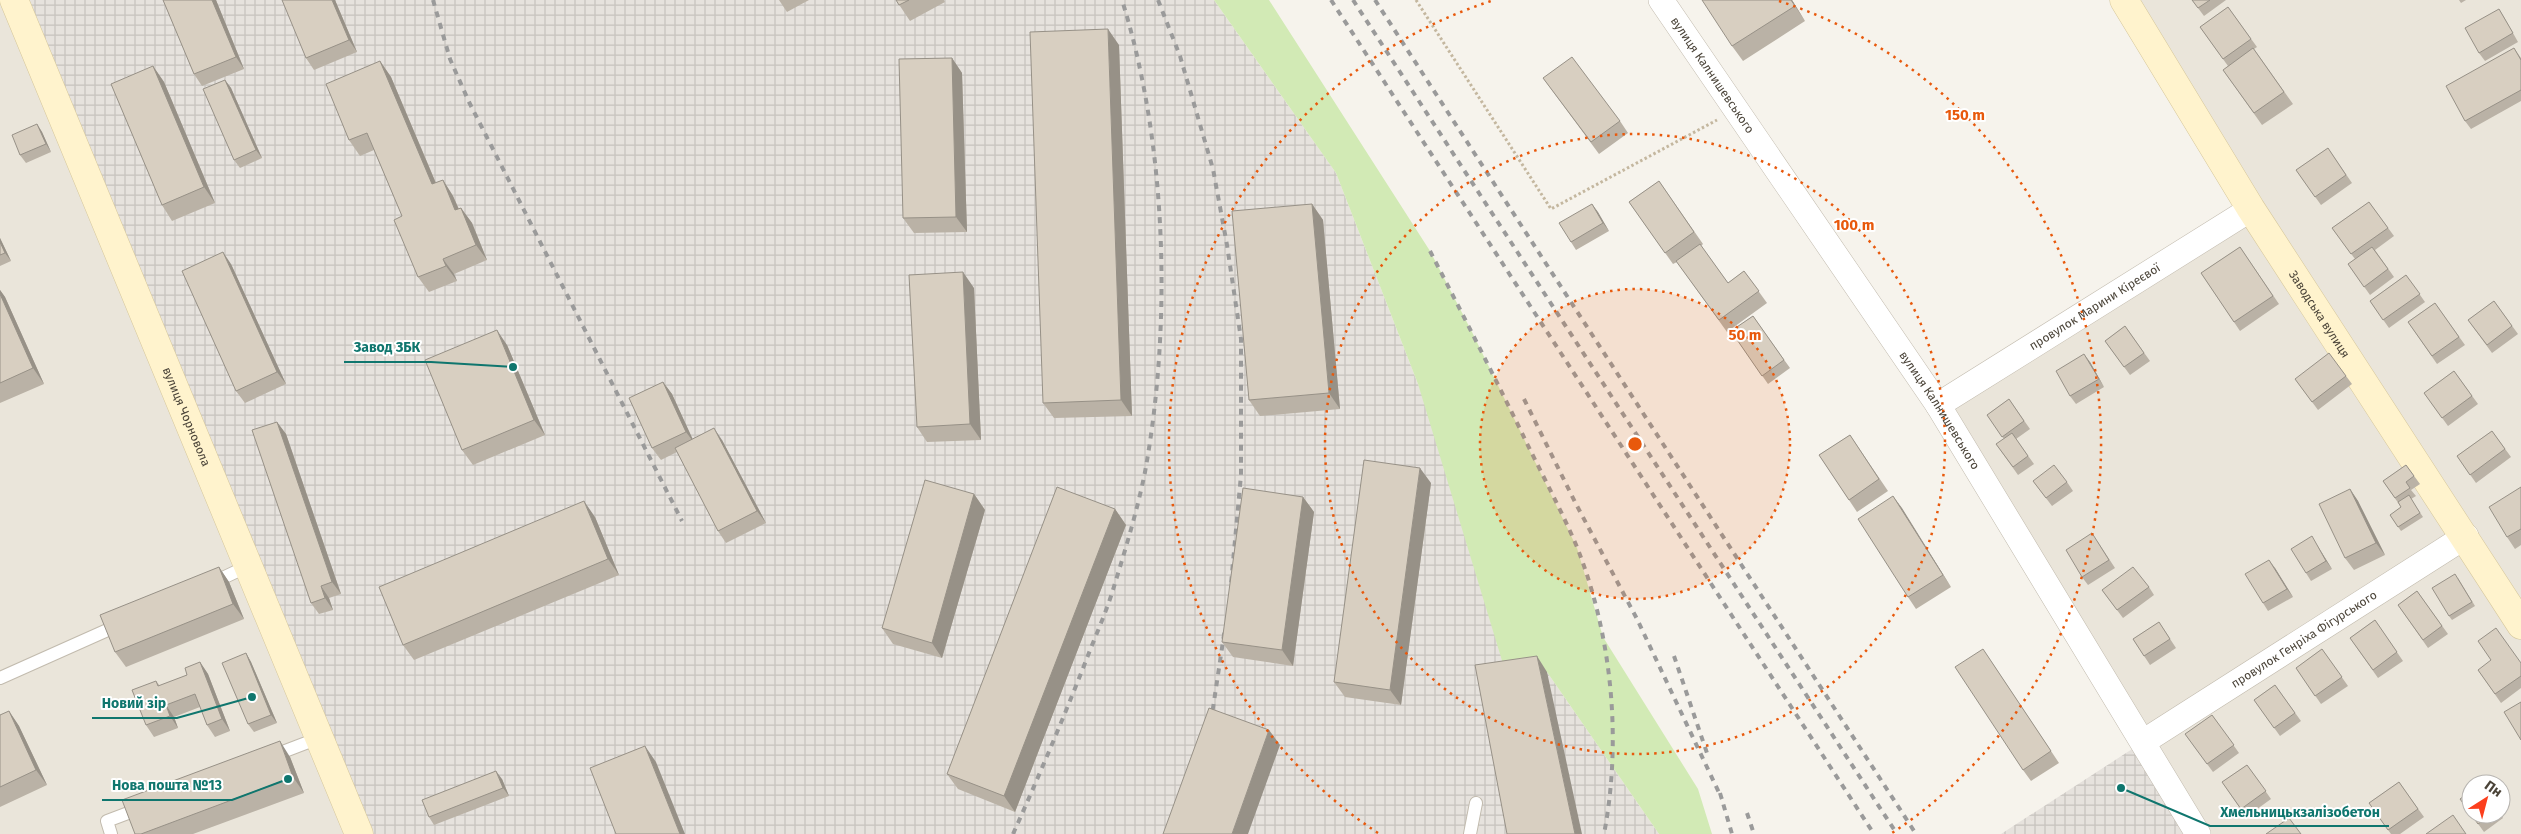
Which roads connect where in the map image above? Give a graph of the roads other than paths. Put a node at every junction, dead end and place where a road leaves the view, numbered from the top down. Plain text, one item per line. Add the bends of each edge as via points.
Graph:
1 (14, 0) edge
2 (1661, 0) edge
3 (2124, 0) edge
4 (2251, 209) junction
5 (1938, 405) junction
6 (2466, 536) junction
7 (248, 566) junction
8 (195, 590) edge
9 (133, 618) edge
10 (2521, 625) edge
11 (0, 678) edge
12 (319, 738) junction
13 (2143, 742) junction
14 (264, 759) edge
15 (153, 803) edge
16 (1476, 803) dead end
17 (112, 834) edge
18 (359, 834) edge
19 (1470, 834) edge
20 (2198, 834) edge

1 - 7 street, вулиця Чорновола
2 - 5 street, вулиця Калнишевського
3 - 4 street, Заводська вулиця
4 - 5 street, провулок Марини Кіреєвої
4 - 6 street, Заводська вулиця
5 - 13 street, вулиця Калнишевського
6 - 10 street, Заводська вулиця
6 - 13 street, провулок Генріха Фігурського
7 - 8 lane
7 - 12 street, вулиця Чорновола
9 - 11 lane
12 - 14 lane
12 - 18 street, вулиця Чорновола
13 - 20 street, вулиця Калнишевського
15 - 17 lane via 107,821
16 - 19 lane

